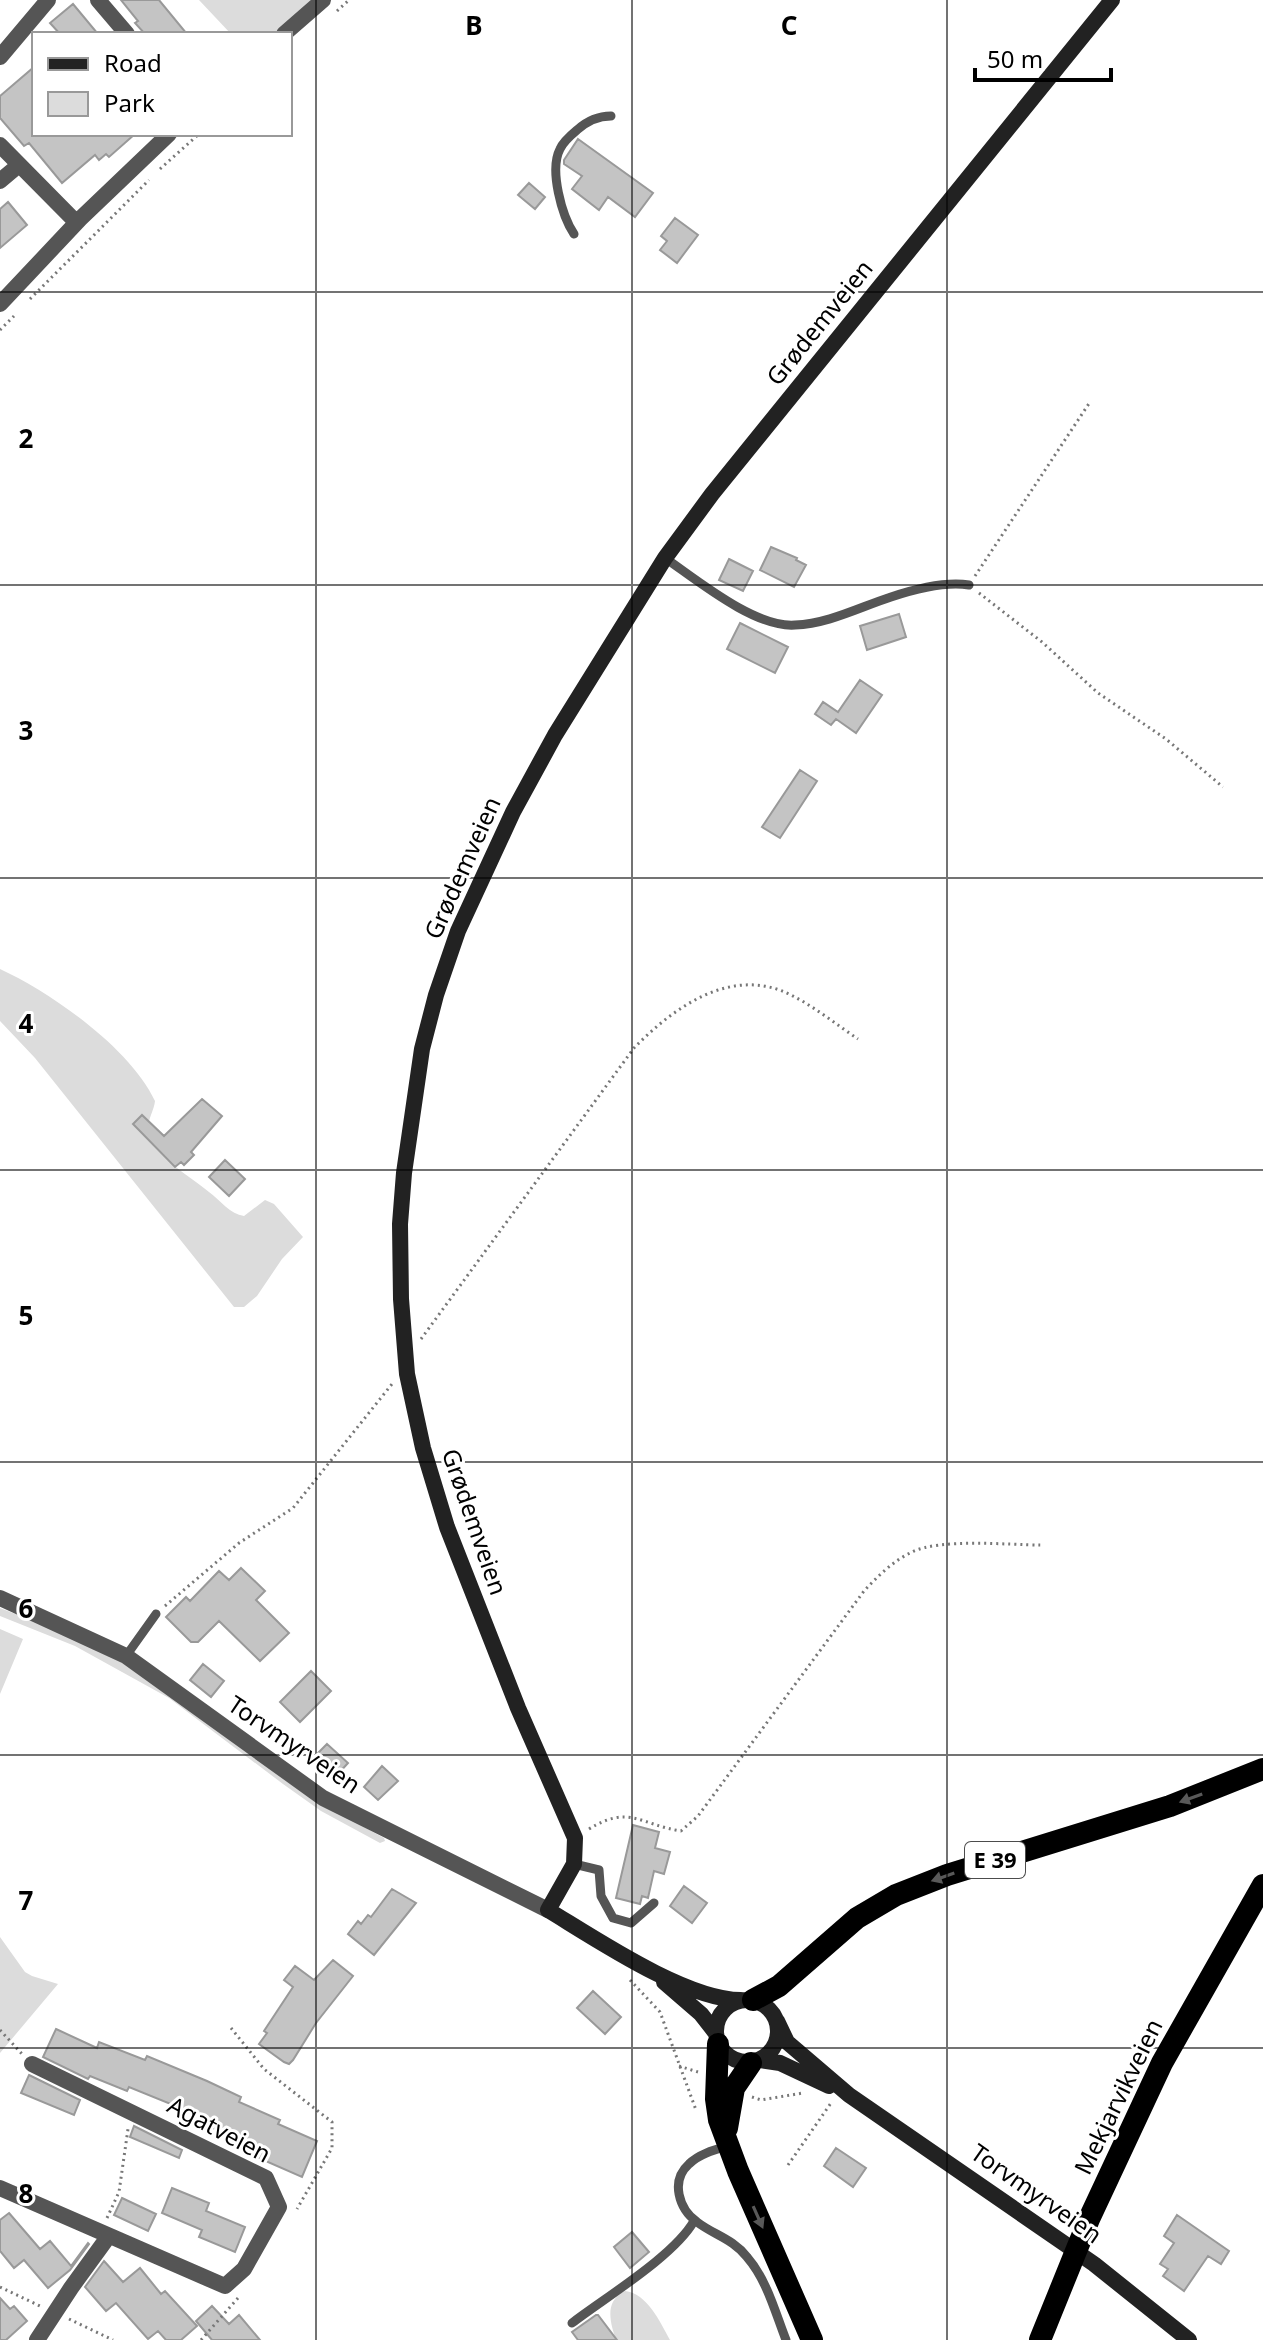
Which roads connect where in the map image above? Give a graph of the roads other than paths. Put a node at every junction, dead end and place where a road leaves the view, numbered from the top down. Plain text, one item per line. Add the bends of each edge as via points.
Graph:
1 (48, 0) edge
2 (98, 0) edge
3 (323, 0) edge
4 (1112, 0) edge
5 (125, 32) edge
6 (286, 32) edge
7 (0, 57) edge
8 (611, 116) dead end
9 (167, 136) edge
10 (0, 145) edge
11 (19, 165) junction
12 (0, 181) edge
13 (76, 222) junction
14 (574, 234) dead end
15 (0, 304) edge
16 (665, 558) junction
17 (969, 585) road end
18 (0, 1598) edge
19 (156, 1614) road end
20 (126, 1656) junction
21 (1263, 1769) edge
22 (574, 1864) junction
23 (1263, 1885) edge
24 (654, 1903) dead end
25 (548, 1910) junction
26 (651, 1970) junction
27 (747, 2000) junction
28 (777, 2021) junction
29 (716, 2038) junction
30 (756, 2061) junction
31 (32, 2064) road end
32 (845, 2102) junction
33 (719, 2148) junction
34 (0, 2188) edge
35 (694, 2221) junction
36 (108, 2237) junction
37 (572, 2323) dead end
38 (37, 2340) edge
39 (786, 2340) edge
40 (812, 2340) edge
41 (1040, 2340) edge
42 (1189, 2340) edge

1 - 7 street
2 - 5 street
3 - 6 street
4 - 16 main road, Grødemveien
8 - 14 lane via 586,122 557,158 561,208
9 - 13 street
10 - 11 street
11 - 12 street
11 - 13 street
13 - 15 street
16 - 17 lane via 765,620 792,626 910,590
16 - 22 main road, Grødemveien via 562,723 513,812 458,931 422,1049 400,1224 406,1366 423,1448 490,1640 575,1838
18 - 20 street, Torvmyrveien
19 - 20 lane
20 - 25 street, Torvmyrveien via 323,1798
21 -> 27 highway, E 39 via 1170,1806 896,1895 840,1931 779,1986
22 - 24 lane via 599,1870 601,1896 613,1918 631,1923
22 - 25 main road, Grødemveien
23 - 41 highway, Mekjarvikveien via 1162,2063
25 - 26 main road, Torvmyrveien
26 - 27 main road, Torvmyrveien via 715,1998
26 - 29 main road, Torvmyrveien via 701,2014
27 - 28 main road via 763,2004
27 - 29 main road via 733,2003 720,2015
28 - 30 main road via 774,2048
28 - 32 main road, Torvmyrveien via 787,2042
29 - 30 main road via 731,2059
29 - 33 highway
30 - 32 main road, Torvmyrveien via 780,2063
30 - 33 highway via 738,2081
31 - 36 street, Agatveien via 266,2178 279,2207 244,2269 225,2286
32 - 42 main road, Torvmyrveien via 1094,2264
33 - 35 lane via 689,2163 679,2181 680,2201
33 -> 40 highway
34 - 36 street
35 - 37 lane via 667,2252
35 - 39 lane via 729,2239 746,2255
36 - 38 street

